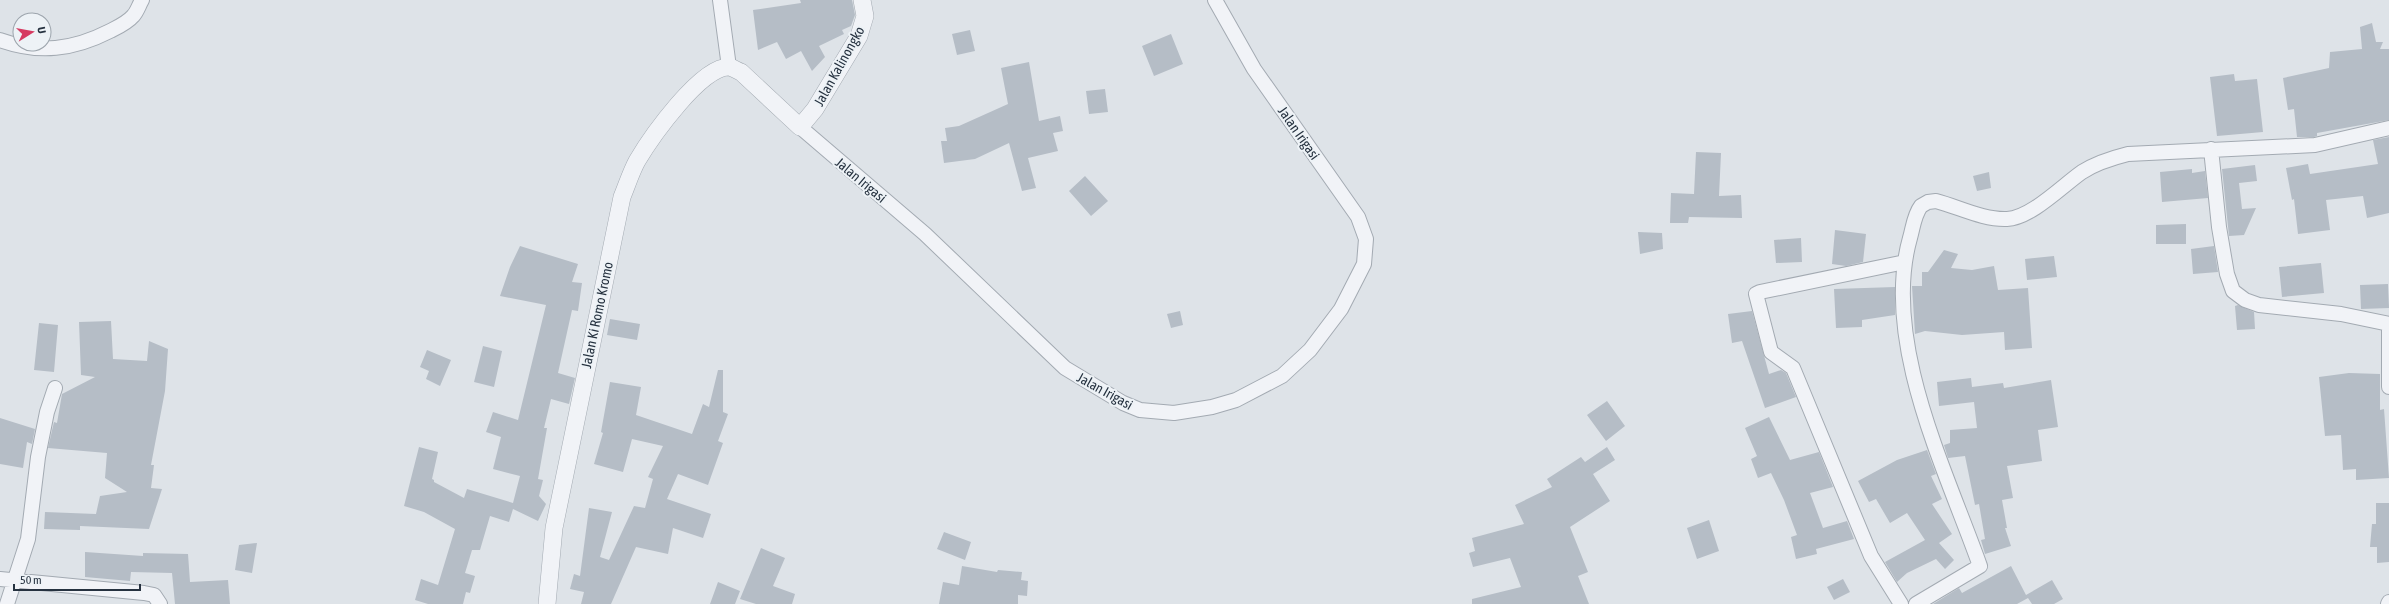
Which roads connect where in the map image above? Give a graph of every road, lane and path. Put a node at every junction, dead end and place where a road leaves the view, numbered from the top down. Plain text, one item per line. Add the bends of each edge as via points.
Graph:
1 (142, 0) edge
2 (720, 0) edge
3 (862, 0) edge
4 (1215, 0) edge
5 (0, 40) edge
6 (729, 67) junction
7 (800, 127) junction
8 (2389, 128) edge
9 (2211, 149) junction
10 (1905, 262) junction
11 (2389, 325) edge
12 (2389, 387) edge
13 (55, 388) dead end
14 (0, 579) edge
15 (15, 582) junction
16 (7, 604) edge
17 (160, 604) edge
18 (547, 604) edge
19 (1901, 604) edge
20 (1916, 604) edge

1 - 5 street via 129,21 88,43 40,48 17,46
2 - 6 street
3 - 7 street, Jalan Kalinongko via 865,16 859,36 815,109
4 - 7 street, Jalan Irigasi via 1254,69 1358,217 1366,239 1364,264 1341,309 1310,350 1282,376 1236,400 1190,412 1140,410 1065,368 925,234
6 - 7 street, Jalan Irigasi via 741,72
6 - 18 street, Jalan Ki Romo Kromo via 706,77 672,112 637,162 622,197 555,521
8 - 9 street via 2315,145
9 - 10 street via 2142,152 2112,158 2083,172 2035,208 2016,218 1988,217 1936,201 1928,202 1917,212
9 - 11 street via 2219,226 2227,274 2234,291 2245,300 2259,305 2341,314
10 - 19 street via 1756,294 1771,352 1793,368 1871,556
10 - 20 street via 1902,301 1910,355 1922,403 1946,476 1980,566
11 - 12 street
13 - 15 street via 47,412 38,457 28,540
14 - 15 street
15 - 16 street
15 - 17 street via 144,592 154,594

